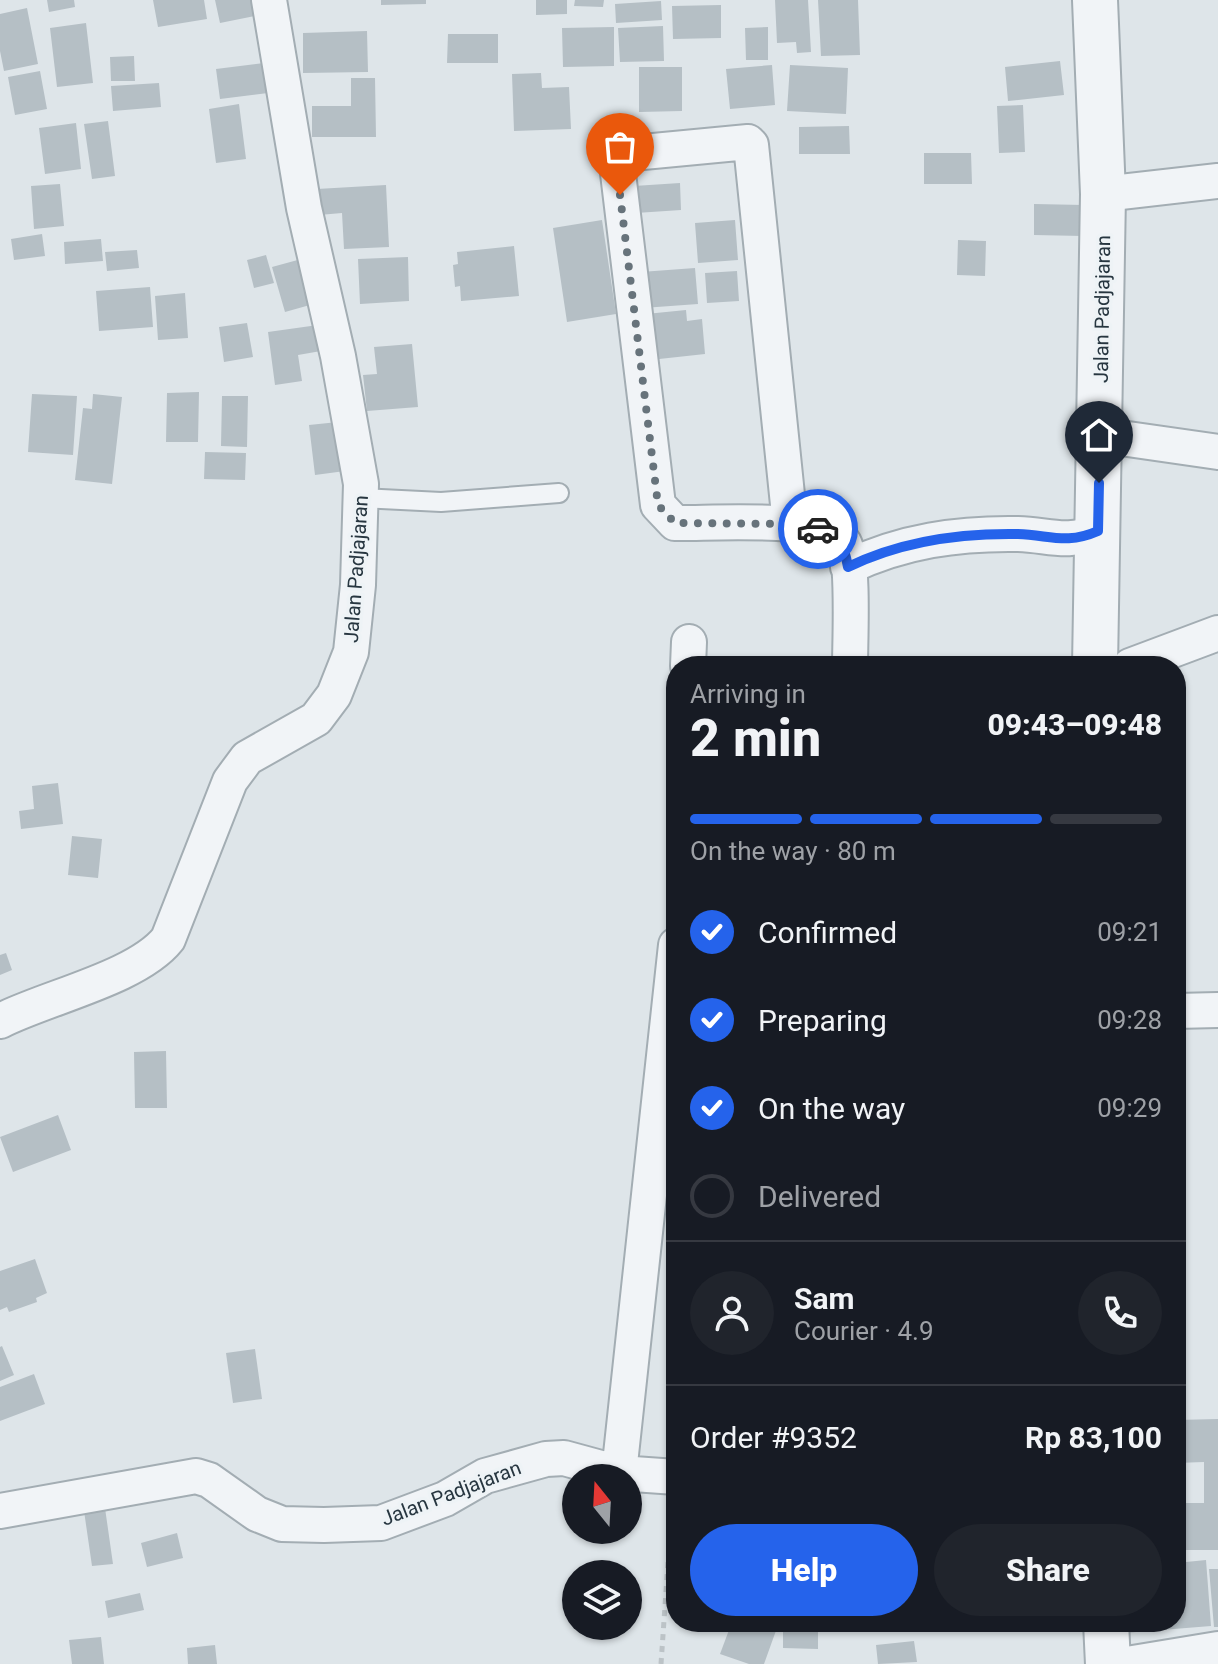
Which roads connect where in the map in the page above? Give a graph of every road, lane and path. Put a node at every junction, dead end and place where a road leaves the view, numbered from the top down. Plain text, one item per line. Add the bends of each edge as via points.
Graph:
1 (269, 0) edge
2 (1095, 0) edge
3 (1218, 181) edge
4 (1103, 194) junction
5 (1100, 435) junction
6 (1218, 452) edge
7 (559, 493) dead end
8 (361, 498) junction
9 (790, 524) junction
10 (1098, 531) junction
11 (848, 567) junction
12 (1218, 633) edge
13 (850, 656) edge
14 (1095, 656) edge
15 (1157, 656) edge
16 (1218, 1010) edge
17 (1186, 1011) edge
18 (0, 1021) edge
19 (666, 1038) edge
20 (586, 1464) edge
21 (620, 1464) edge
22 (642, 1475) edge
23 (666, 1476) edge
24 (0, 1511) edge
25 (666, 1597) edge
26 (1106, 1632) edge
27 (1218, 1649) edge
28 (661, 1664) edge
29 (1108, 1664) edge
30 (1127, 1664) edge

1 - 8 street, Jalan Padjajaran
2 - 4 street, Jalan Padjajaran
3 - 4 street
4 - 5 street, Jalan Padjajaran
5 - 6 street
5 - 10 street, Jalan Padjajaran
7 - 8 lane via 441,502
8 - 18 street, Jalan Padjajaran via 351,652 334,695 316,719 247,758 230,781 168,939 134,966
9 - 9 street via 675,523 658,505 617,165 622,154 751,145
9 - 11 street via 837,537 844,544
10 - 11 street via 1074,540 1018,534 923,540 884,549
10 - 14 street, Jalan Padjajaran
11 - 13 street
12 - 15 street
16 - 17 street
19 - 21 street
20 - 24 street, Jalan Padjajaran via 546,1459 485,1476 445,1499 381,1523 282,1524 196,1476
22 - 23 street, Jalan Padjajaran
25 - 28 path
26 - 29 street
27 - 30 street

